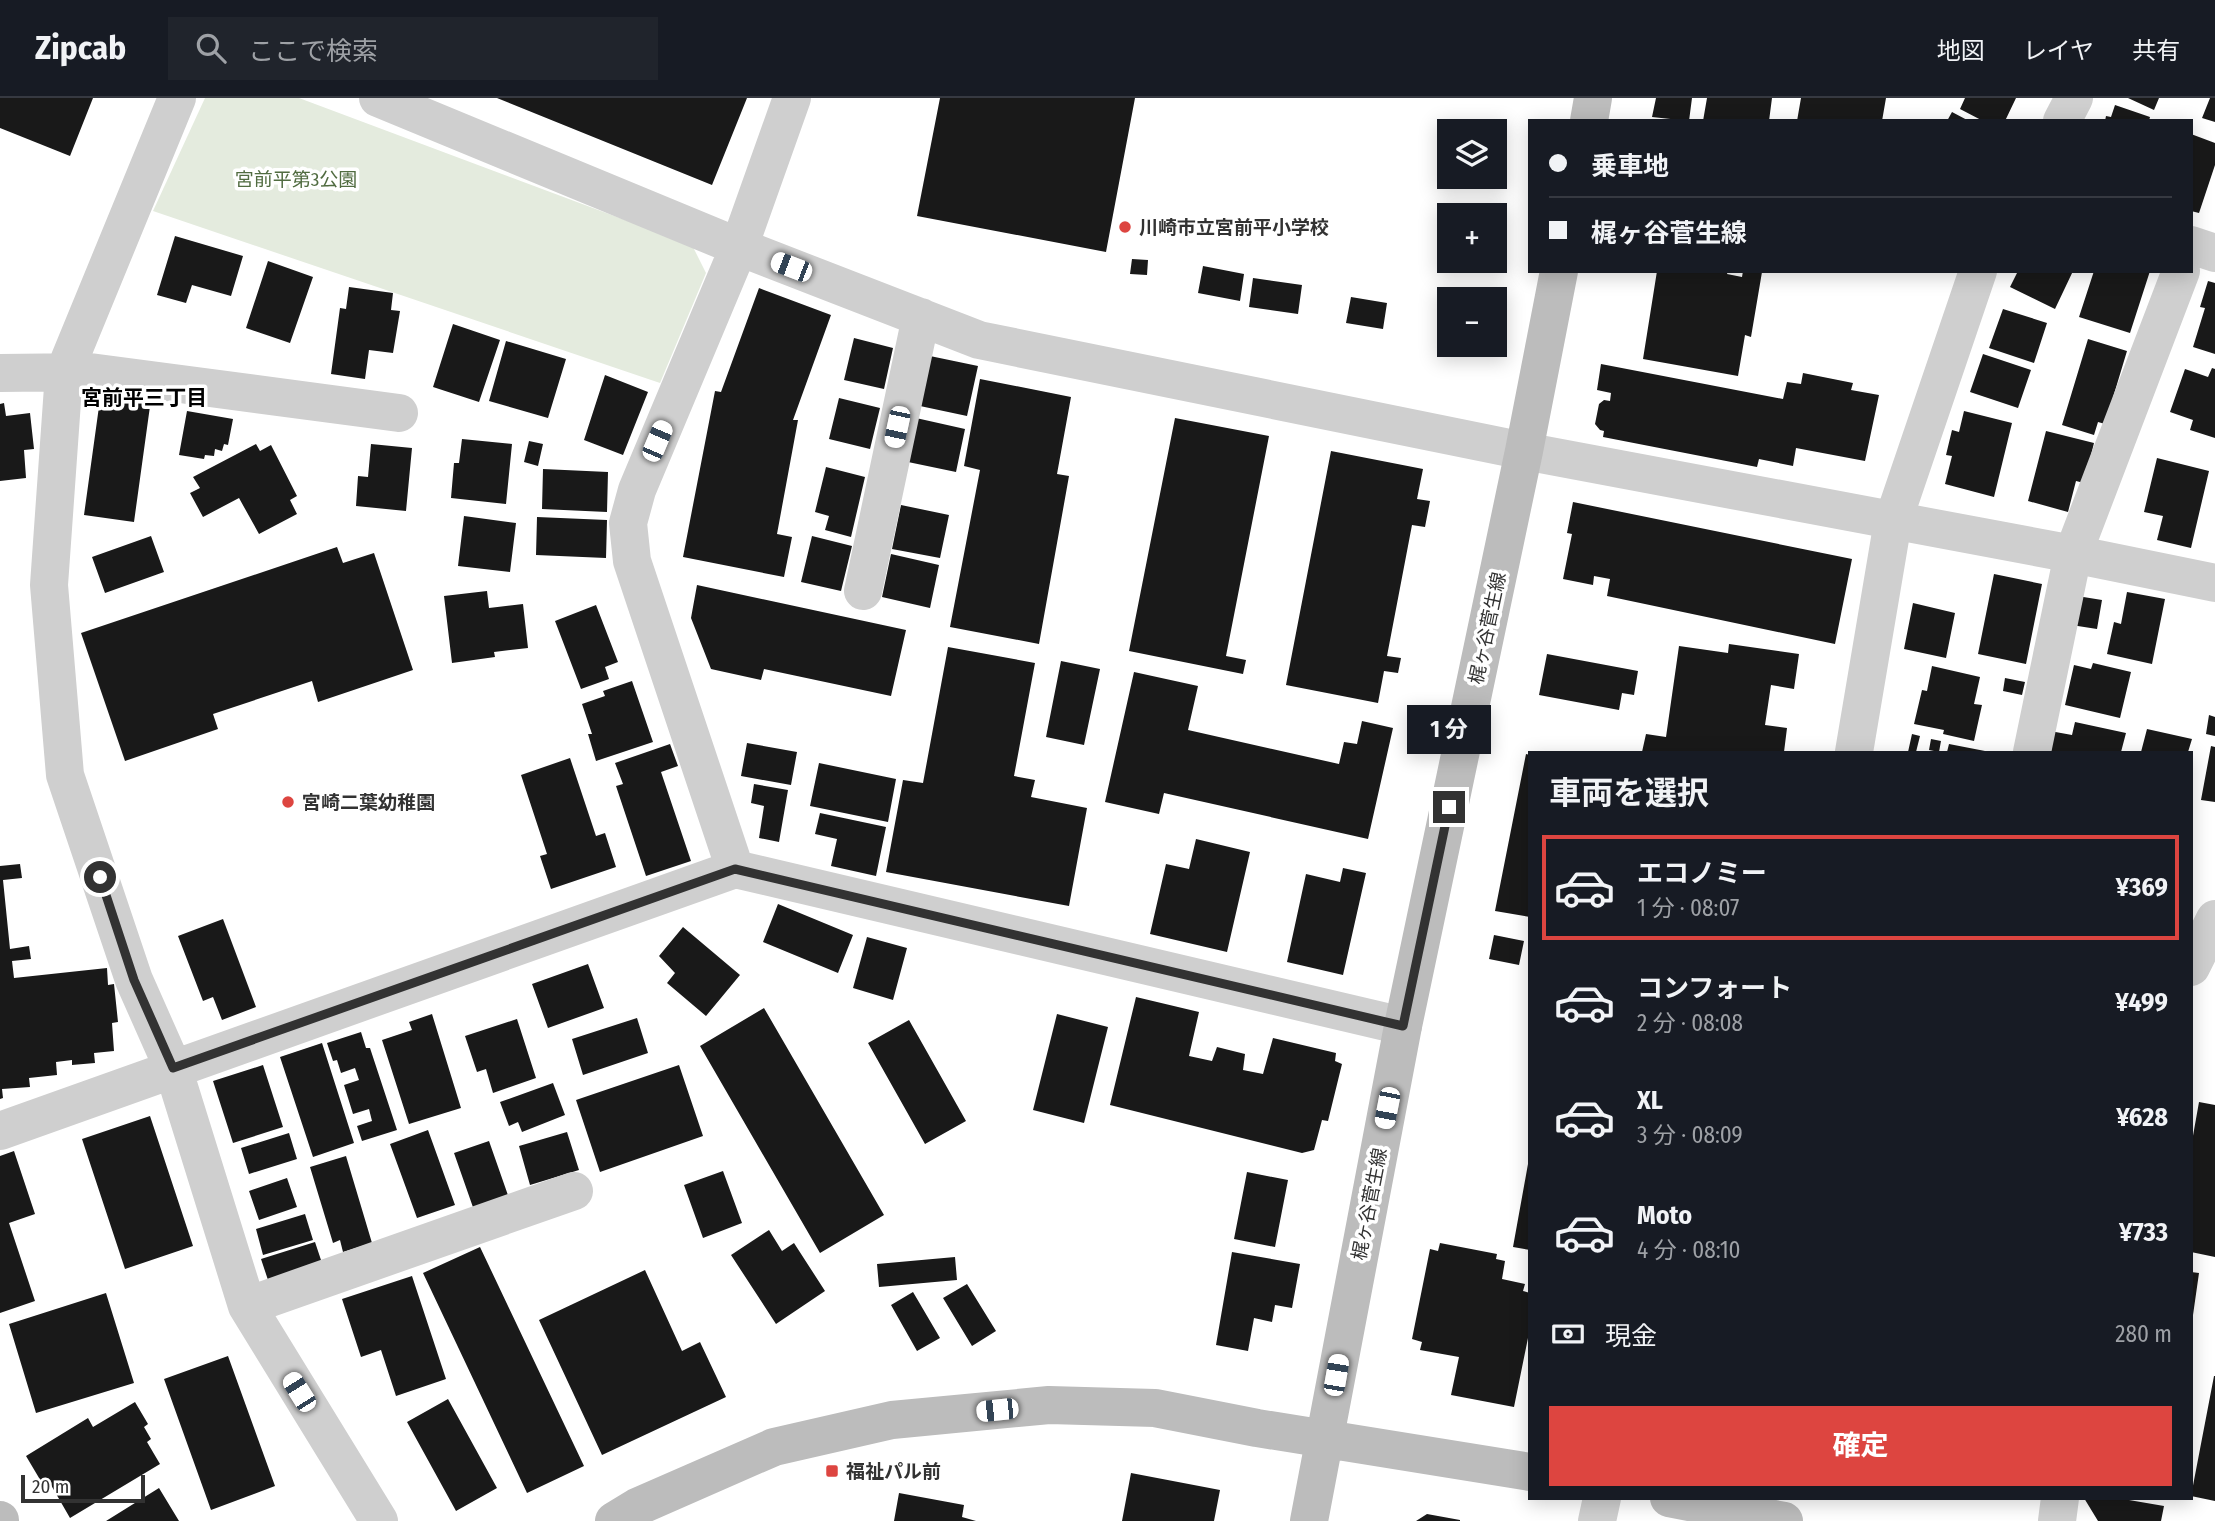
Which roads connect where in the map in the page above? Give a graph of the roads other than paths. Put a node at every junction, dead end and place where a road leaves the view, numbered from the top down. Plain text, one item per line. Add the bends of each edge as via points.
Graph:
1 (177, 98) edge
2 (378, 98) edge
3 (792, 98) edge
4 (1593, 98) edge
5 (2074, 98) edge
6 (1589, 119) edge
7 (2063, 119) edge
8 (739, 247) junction
9 (2193, 247) edge
10 (2215, 253) edge
11 (1559, 273) edge
12 (1977, 273) edge
13 (2180, 273) edge
14 (921, 317) junction
15 (0, 373) edge
16 (64, 373) junction
17 (399, 413) dead end
18 (1524, 451) junction
19 (1893, 521) junction
20 (2073, 554) junction
21 (2215, 583) edge
22 (863, 591) dead end
23 (1854, 751) edge
24 (2032, 751) edge
25 (735, 869) junction
26 (2215, 919) edge
27 (2193, 963) edge
28 (1403, 1026) junction
29 (173, 1068) junction
30 (0, 1130) edge
31 (574, 1191) dead end
32 (247, 1306) junction
33 (1325, 1438) junction
34 (1528, 1472) edge
35 (1602, 1500) edge
36 (1679, 1500) edge
37 (2060, 1500) edge
38 (379, 1521) edge
39 (614, 1521) edge
40 (1309, 1521) edge
41 (1597, 1521) edge
42 (1784, 1521) edge
43 (2057, 1521) edge

1 - 16 street
2 - 8 street
3 - 8 street
4 - 6 street
5 - 7 street
8 - 14 street
8 - 25 street via 637,490 628,523 632,561
9 - 10 street
11 - 18 street, 梶ヶ谷菅生線
12 - 19 street
13 - 20 street
14 - 18 street via 979,340
14 - 22 street
15 - 16 street
16 - 17 street via 90,372
16 - 29 street via 48,586 65,775 134,980
18 - 19 street
18 - 28 street, 梶ヶ谷菅生線
19 - 20 street
19 - 23 street
20 - 21 street
20 - 24 street
25 - 28 street
25 - 29 street
26 - 27 street
28 - 33 street, 梶ヶ谷菅生線
29 - 30 street
29 - 32 street
31 - 32 street
32 - 38 street
33 - 34 street
33 - 39 street via 1155,1408 1049,1405 892,1420 774,1447
33 - 40 street, 梶ヶ谷菅生線
35 - 41 street
36 - 42 street
37 - 43 street

